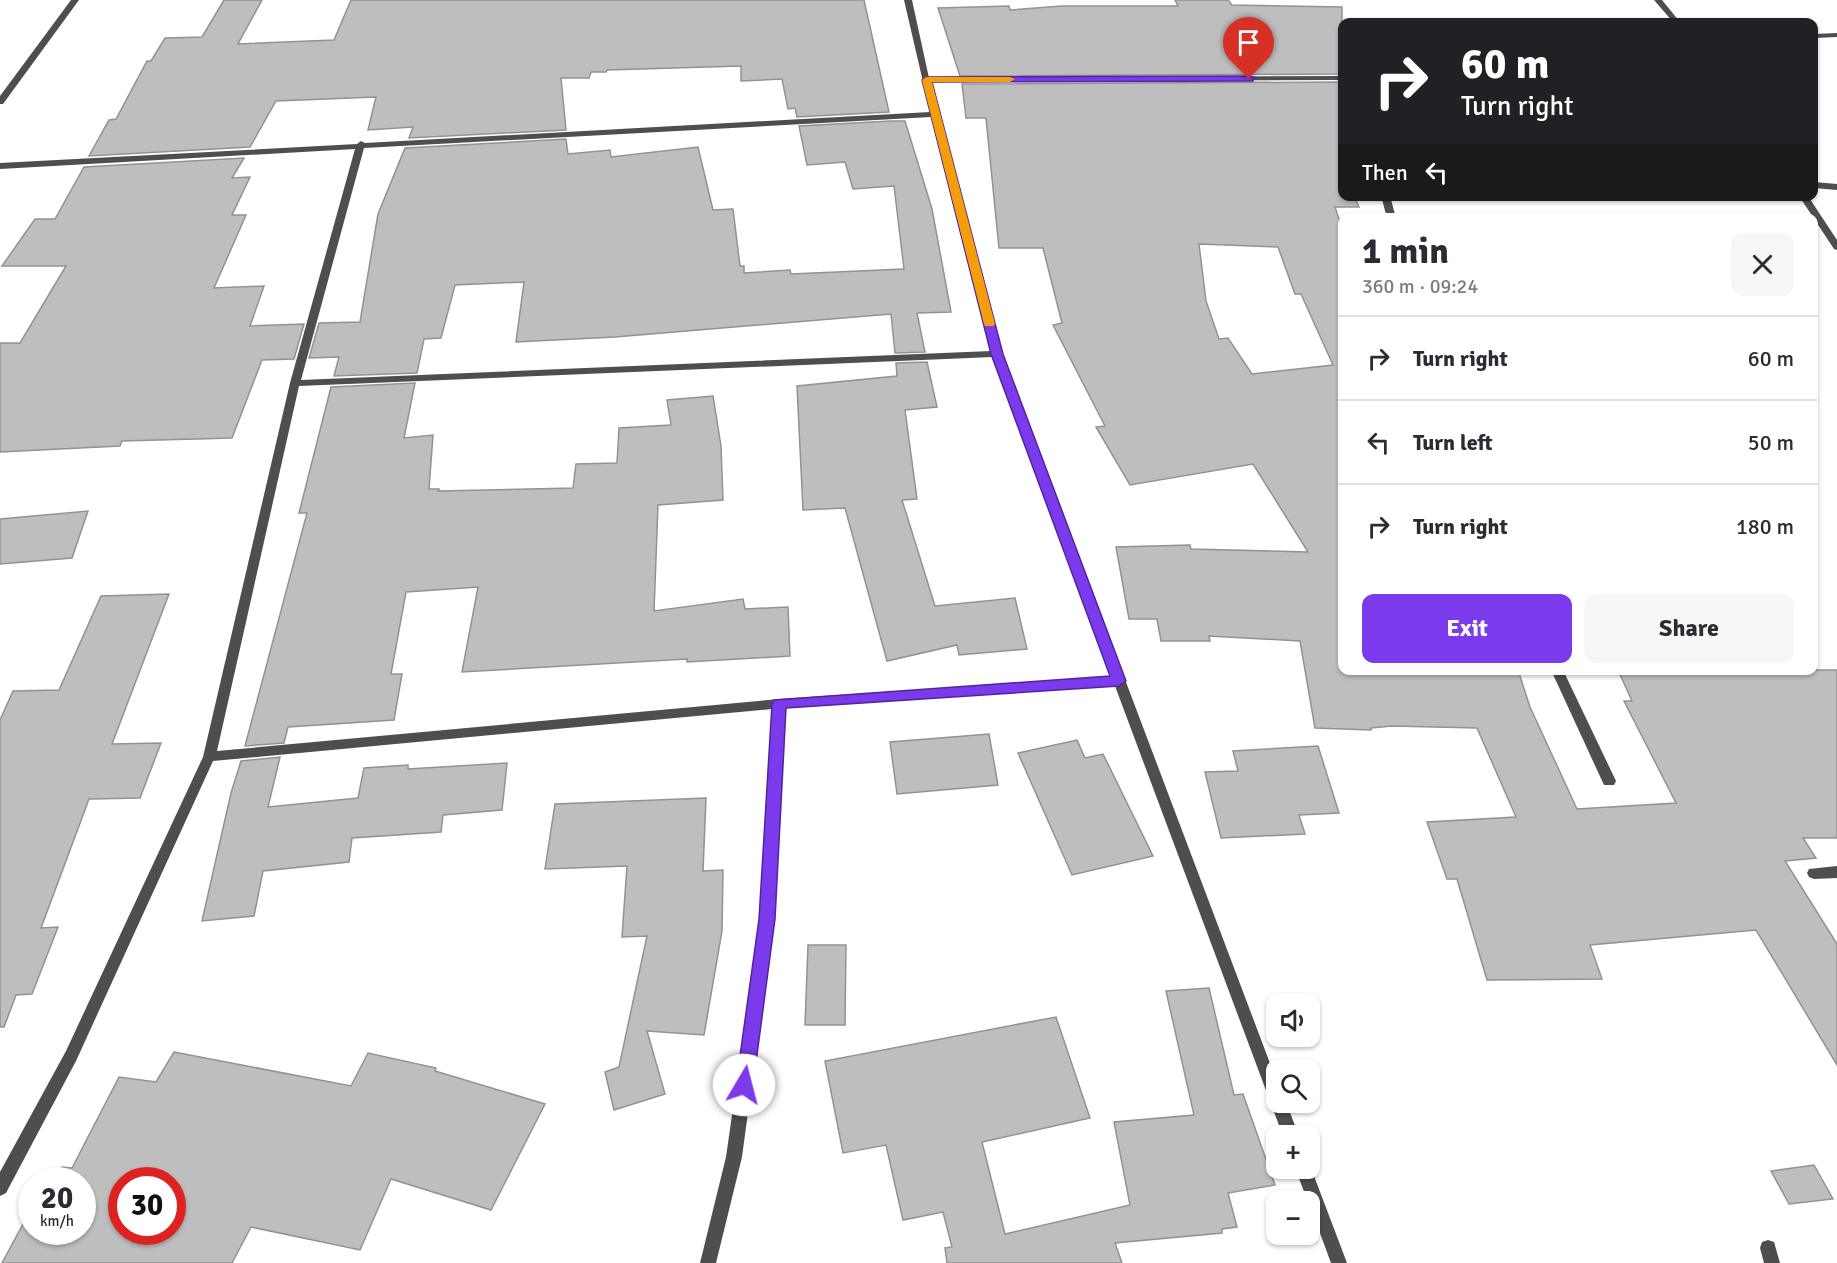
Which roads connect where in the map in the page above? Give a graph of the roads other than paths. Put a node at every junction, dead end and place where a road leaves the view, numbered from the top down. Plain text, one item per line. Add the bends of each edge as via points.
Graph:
1 (75, 0) edge
2 (908, 0) edge
3 (1658, 0) edge
4 (1674, 18) edge
5 (1837, 35) edge
6 (1818, 36) edge
7 (1338, 79) edge
8 (926, 80) junction
9 (0, 102) edge
10 (936, 114) junction
11 (361, 144) junction
12 (0, 166) edge
13 (1818, 185) edge
14 (1837, 187) edge
15 (1818, 218) edge
16 (1837, 247) edge
17 (997, 354) junction
18 (294, 383) junction
19 (1559, 675) edge
20 (1119, 681) junction
21 (779, 704) junction
22 (209, 757) junction
23 (1610, 781) dead end
24 (1837, 872) edge
25 (1814, 873) dead end
26 (1266, 1071) edge
27 (1307, 1179) edge
28 (0, 1188) edge
29 (708, 1263) edge
30 (1339, 1263) edge

1 - 9 street
2 - 8 street
3 - 4 street
5 - 6 street
7 - 8 street
8 - 10 street
10 - 11 street
10 - 17 street
11 - 12 street
11 - 18 street
13 - 14 street
15 - 16 street
17 - 18 street
17 - 20 street
18 - 22 street
19 - 23 street
20 - 21 street
20 - 26 street
21 - 22 street
21 - 29 street via 767,919 734,1156
22 - 28 street via 71,1056
24 - 25 street
27 - 30 street

